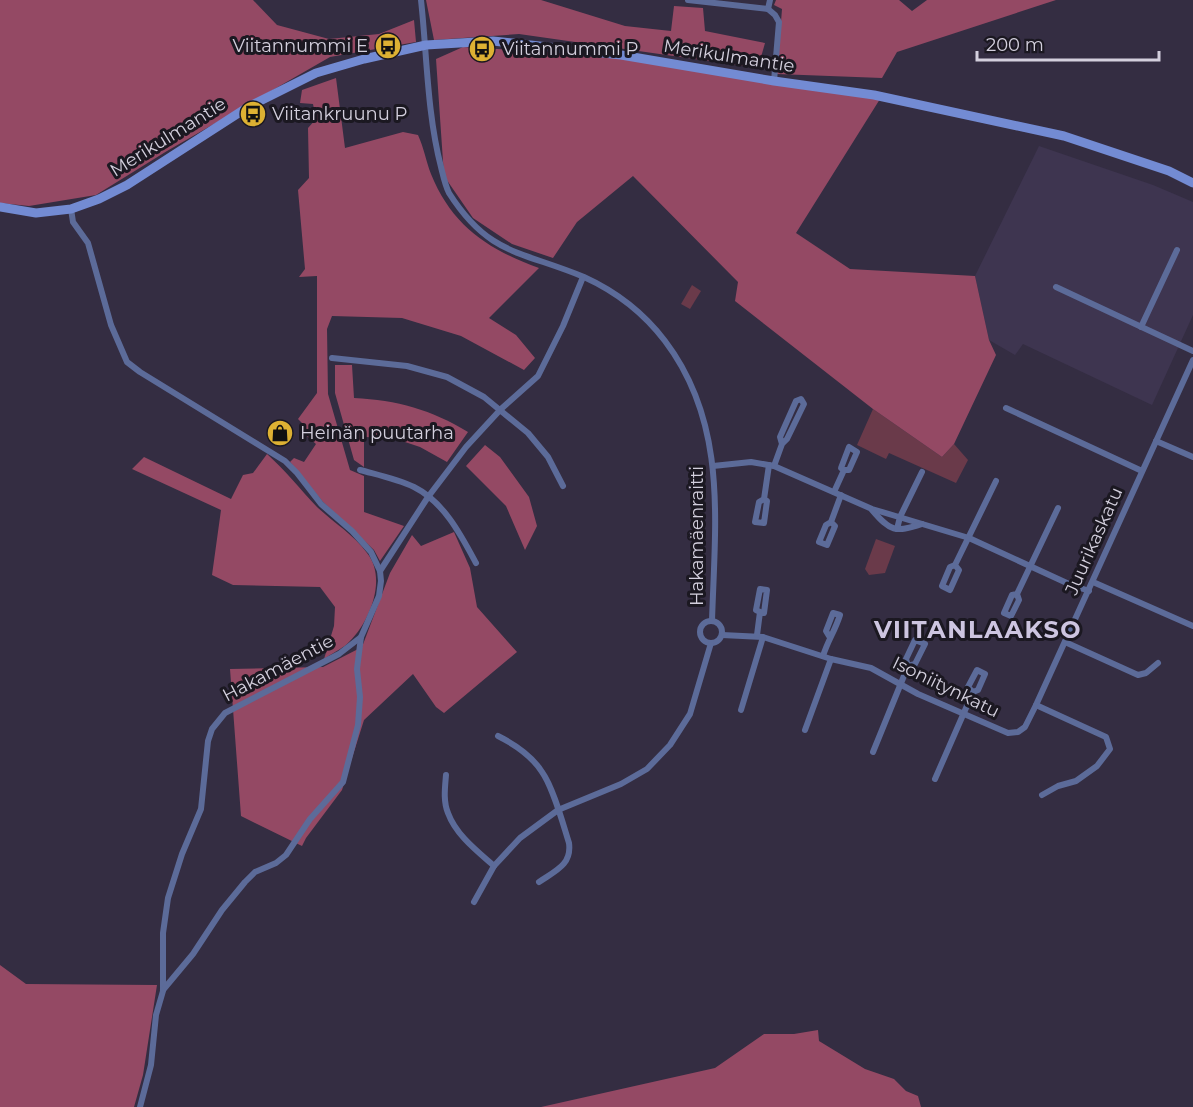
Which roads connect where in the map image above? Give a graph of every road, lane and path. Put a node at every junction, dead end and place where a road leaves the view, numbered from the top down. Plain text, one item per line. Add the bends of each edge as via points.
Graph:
1 (421, 0) edge
2 (688, 0) edge
3 (770, 0) edge
4 (768, 9) junction
5 (426, 45) junction
6 (774, 81) junction
7 (1193, 183) edge
8 (0, 207) edge
9 (71, 209) junction
10 (1177, 249) dead end
11 (583, 277) junction
12 (1056, 287) dead end
13 (1141, 327) junction
14 (1193, 351) edge
15 (332, 358) dead end
16 (1193, 360) edge
17 (1006, 408) dead end
18 (501, 409) junction
19 (788, 418) junction
20 (795, 422) junction
21 (1156, 441) junction
22 (782, 444) junction
23 (1193, 457) edge
24 (771, 465) junction
25 (713, 466) junction
26 (360, 470) dead end
27 (844, 470) dead end
28 (1142, 471) junction
29 (922, 472) dead end
30 (996, 481) dead end
31 (563, 486) dead end
32 (838, 493) junction
33 (428, 497) junction
34 (764, 499) dead end
35 (1058, 508) dead end
36 (872, 509) junction
37 (900, 517) junction
38 (831, 522) dead end
39 (922, 524) junction
40 (897, 529) junction
41 (969, 538) junction
42 (476, 563) dead end
43 (955, 565) dead end
44 (1030, 566) junction
45 (380, 571) junction
46 (1093, 582) junction
47 (1089, 591) junction
48 (1017, 594) dead end
49 (760, 612) dead end
50 (712, 621) junction
51 (1193, 626) edge
52 (722, 634) junction
53 (760, 636) junction
54 (829, 636) dead end
55 (361, 637) junction
56 (1065, 642) junction
57 (711, 643) junction
58 (823, 656) junction
59 (831, 659) junction
60 (1158, 663) dead end
61 (908, 666) dead end
62 (900, 683) junction
63 (973, 692) dead end
64 (1036, 705) junction
65 (741, 710) dead end
66 (963, 714) junction
67 (805, 730) dead end
68 (1018, 732) joint
69 (498, 736) dead end
70 (873, 752) dead end
71 (446, 775) dead end
72 (935, 779) dead end
73 (1042, 795) dead end
74 (558, 810) junction
75 (494, 866) junction
76 (539, 882) dead end
77 (474, 902) dead end
78 (163, 991) junction
79 (140, 1107) edge

1 - 5 street, Hakamäenraitti
2 - 4 street
3 - 4 street
4 - 6 street via 779,22
5 - 6 street, Merikulmantie via 493,41 554,46
5 - 9 street, Merikulmantie via 316,73 290,85 248,107 127,185
5 - 11 street, Hakamäenraitti via 437,153 447,190 469,221 488,239 513,253
6 - 7 street, Merikulmantie via 874,95 1065,136
8 - 9 street, Merikulmantie via 36,213
9 - 45 street via 73,222 88,243 111,325 127,362 285,461 321,504 371,552
10 - 13 street
11 - 18 street via 538,376
11 - 25 street, Hakamäenraitti via 630,303 677,357 706,423
12 - 13 street
13 - 14 street
15 - 18 street via 406,366 447,377
16 - 21 street, Juurikaskatu
17 - 28 street
18 - 31 street via 528,433
18 - 33 street
19 - 20 street
19 - 20 street via 801,399 804,404
19 - 22 street via 780,437
20 - 22 street
21 - 23 street
21 - 28 street, Juurikaskatu
22 - 24 street
24 - 25 street via 751,462
24 - 32 street
24 - 34 street
25 - 50 street, Hakamäenraitti
26 - 33 street via 415,488
27 - 32 street
28 - 46 street, Juurikaskatu
29 - 37 street
30 - 41 street
32 - 36 street
32 - 38 street
33 - 42 street via 458,529
33 - 45 street
35 - 44 street
36 - 37 street
36 - 40 street via 889,527
37 - 39 street
37 - 40 street
39 - 40 street
39 - 41 street
41 - 43 street
41 - 44 street
44 - 47 street
44 - 48 street
45 - 55 street, Hakamäentie via 379,597
46 - 47 street, Juurikaskatu
46 - 51 street
47 - 56 street, Juurikaskatu
49 - 53 street
50 - 52 street via 721,627
50 - 57 street via 706,622 700,631 702,638
52 - 53 street, Isoniitynkatu
52 - 57 street
53 - 58 street, Isoniitynkatu
53 - 65 street
54 - 58 street
55 - 78 street via 358,725 343,782 310,819 286,855 245,882
55 - 78 street, Hakamäentie via 339,654 225,713 212,729 201,809 168,898 163,933
56 - 60 street via 1138,675
56 - 64 street, Juurikaskatu
57 - 74 street via 690,714 670,745 647,769
58 - 59 street, Isoniitynkatu
59 - 62 street, Isoniitynkatu via 871,668
59 - 67 street
61 - 62 street
62 - 66 street, Isoniitynkatu
62 - 70 street
63 - 66 street
64 - 68 street, Juurikaskatu via 1025,727
64 - 73 street via 1106,737 1110,749 1097,766 1076,781
66 - 68 street, Isoniitynkatu via 1008,733
66 - 72 street
69 - 74 street via 543,772
71 - 75 street via 448,813 459,833
74 - 75 street via 520,838
74 - 76 street via 571,853 562,866
75 - 77 street
78 - 79 street, Hakamäentie

